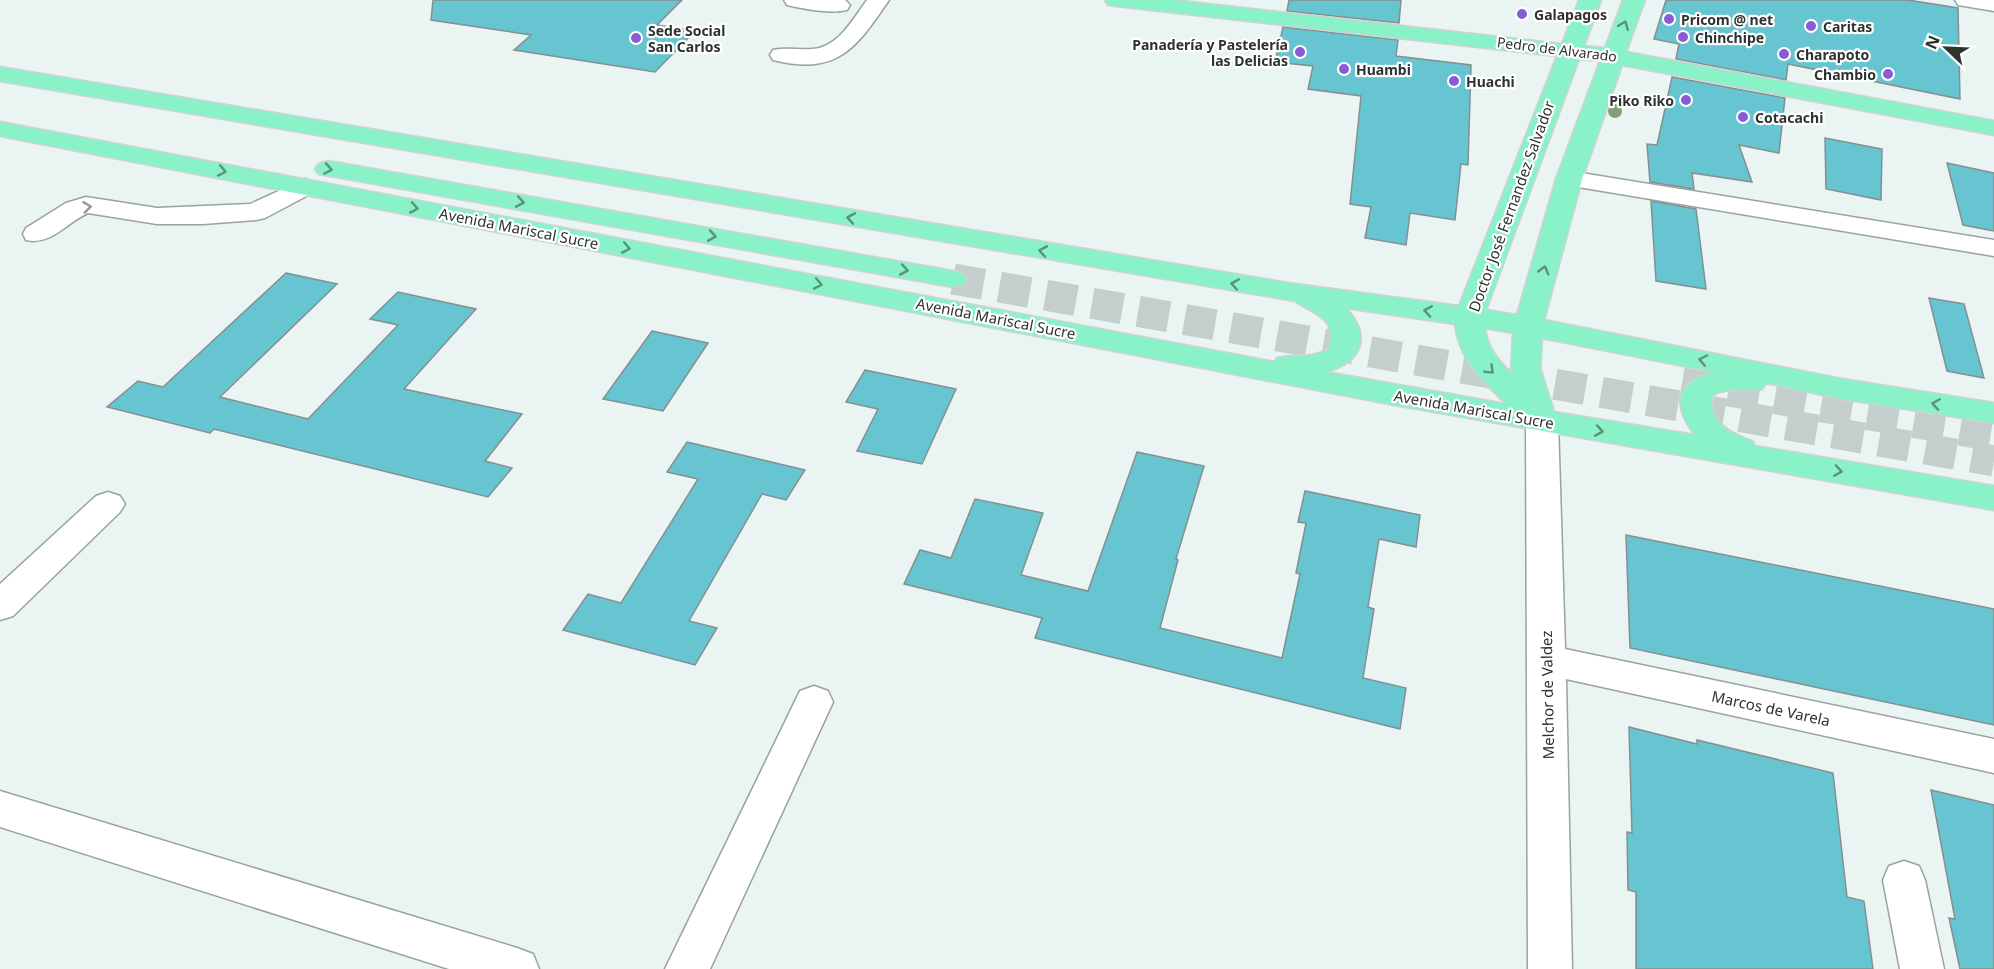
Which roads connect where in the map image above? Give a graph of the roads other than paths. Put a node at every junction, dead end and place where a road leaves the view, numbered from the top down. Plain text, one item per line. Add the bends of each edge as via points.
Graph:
1 (795, 0) edge
2 (878, 0) edge
3 (1116, 0) edge
4 (1590, 0) edge
5 (1634, 0) edge
6 (1966, 0) edge
7 (839, 5) dead end
8 (1994, 5) edge
9 (1570, 50) junction
10 (781, 55) dead end
11 (1613, 56) junction
12 (0, 74) edge
13 (29, 79) junction
14 (0, 127) edge
15 (1994, 128) edge
16 (1569, 179) junction
17 (305, 187) junction
18 (36, 234) dead end
19 (1994, 248) edge
20 (1288, 292) junction
21 (1469, 317) junction
22 (1528, 326) junction
23 (1217, 360) junction
24 (1842, 389) junction
25 (1994, 413) edge
26 (1542, 421) junction
27 (1780, 462) junction
28 (1994, 498) edge
29 (108, 504) dead end
30 (0, 606) edge
31 (1547, 660) junction
32 (814, 702) dead end
33 (1994, 756) edge
34 (0, 808) edge
35 (1904, 880) dead end
36 (489, 965) edge
37 (687, 969) edge
38 (1551, 969) edge
39 (1922, 969) edge

1 - 7 street
2 - 10 street via 836,52 810,58
3 - 9 main road, Pedro de Alvarado
4 - 9 main road, Doctor José Fernandez Salvador
11 -> 5 main road
6 - 8 street
9 - 11 main road, Pedro de Alvarado
9 - 21 main road, Doctor José Fernandez Salvador
11 - 15 main road, Pedro de Alvarado
11 - 16 main road
12 - 13 main road, Avenida Mariscal Sucre
14 -> 13 main road, Avenida Mariscal Sucre via 62,126 958,270 231,132
20 -> 13 main road, Avenida Mariscal Sucre
14 -> 17 main road, Avenida Mariscal Sucre
16 - 19 street
22 -> 16 main road
18 -> 17 street via 86,205 157,216 256,212
17 -> 23 main road, Avenida Mariscal Sucre
21 -> 20 main road, Avenida Mariscal Sucre
20 - 23 main road via 1317,302 1339,317 1346,330 1346,344 1339,356 1297,366
21 - 22 main road, Avenida Mariscal Sucre
21 -> 26 main road, Doctor José Fernandez Salvador via 1472,341 1482,362
24 -> 22 main road, Avenida Mariscal Sucre
22 - 26 main road via 1525,368
23 - 26 main road, Avenida Mariscal Sucre
25 -> 24 main road, Avenida Mariscal Sucre
24 - 27 main road via 1716,381 1702,387 1696,397 1696,415 1704,427 1728,445
26 -> 27 main road, Avenida Mariscal Sucre
26 - 31 street, Melchor de Valdez
27 -> 28 main road, Avenida Mariscal Sucre
29 - 30 street
31 - 33 street, Marcos de Varela
31 - 38 street, Melchor de Valdez
32 - 37 street
34 - 36 street
35 - 39 street

